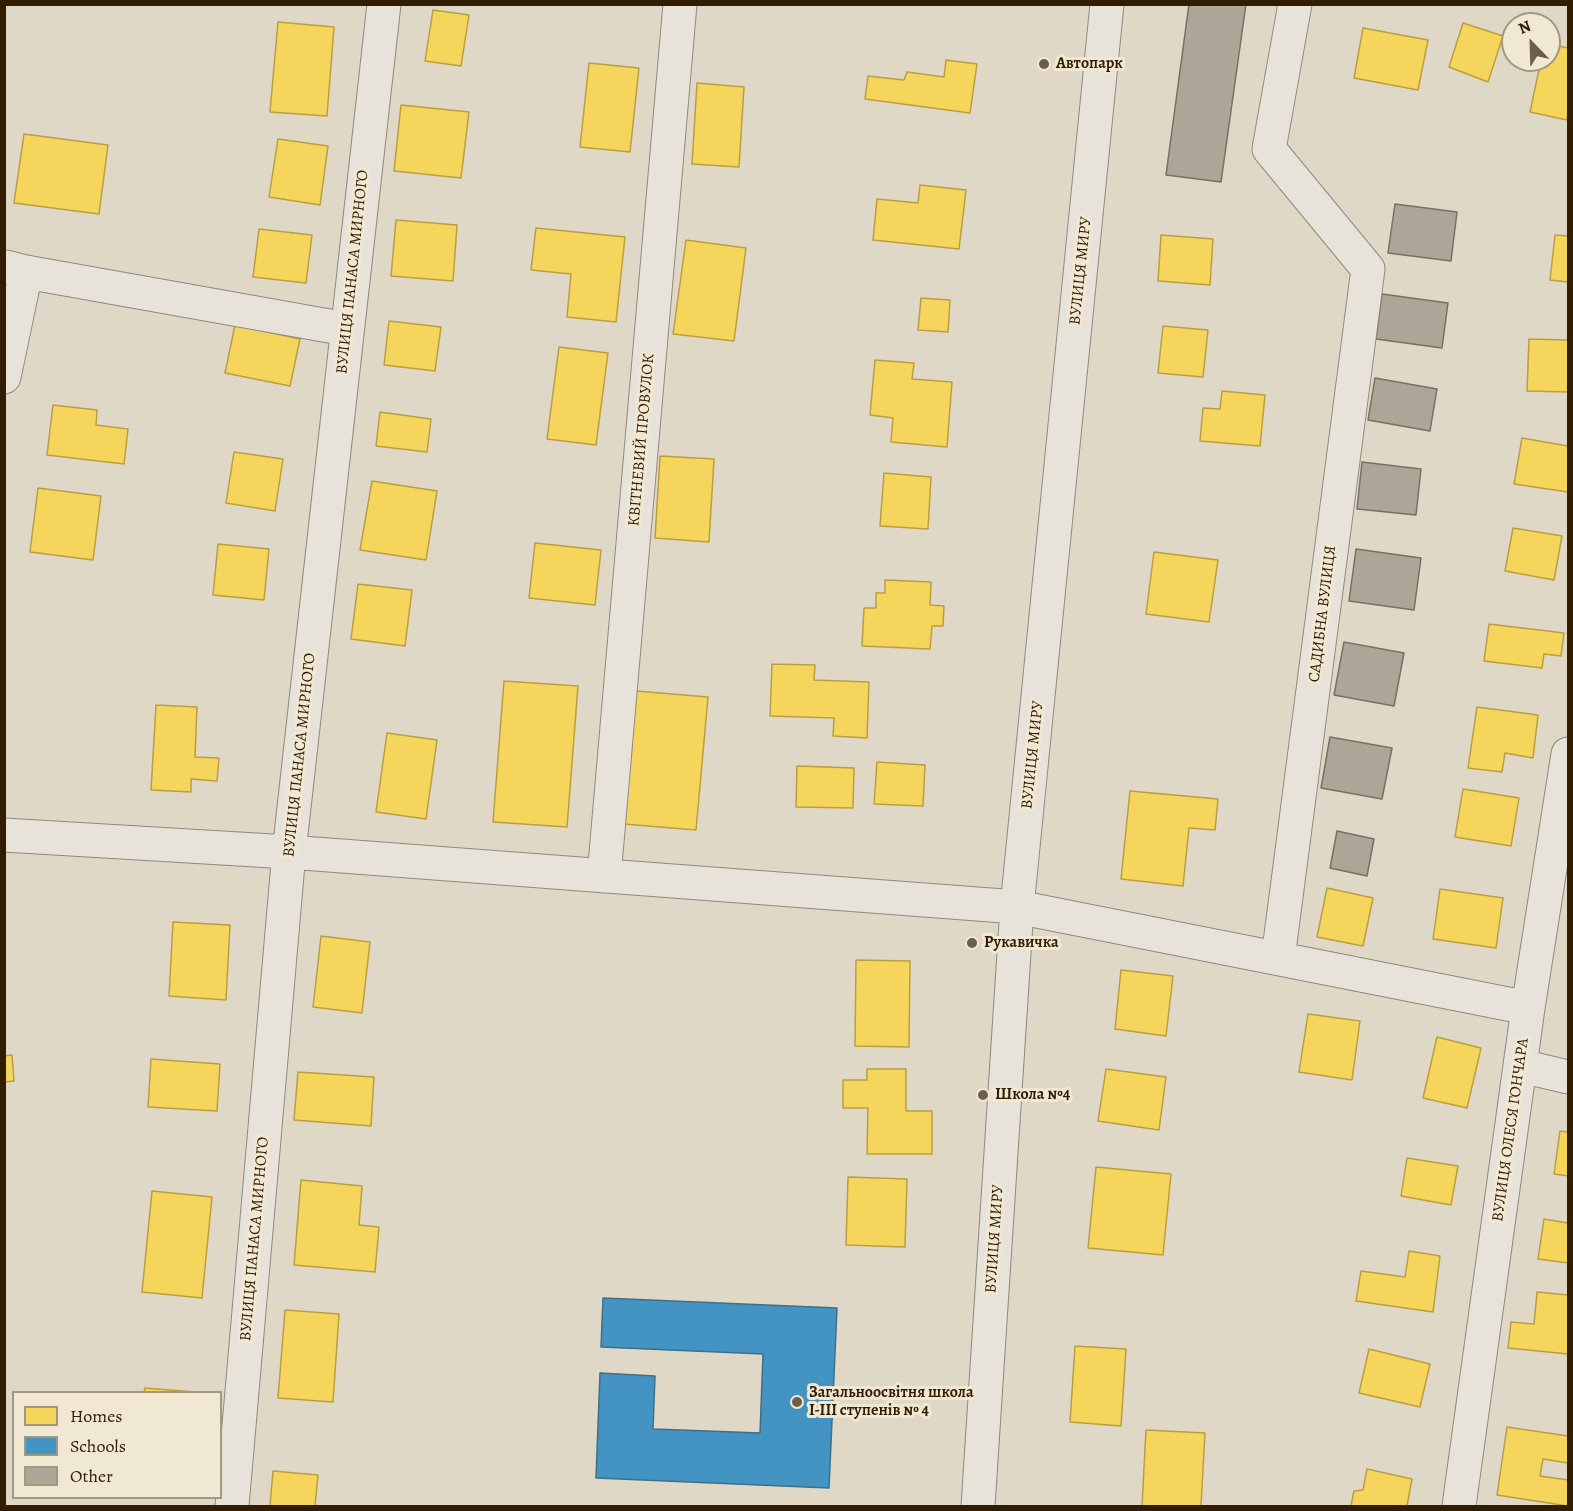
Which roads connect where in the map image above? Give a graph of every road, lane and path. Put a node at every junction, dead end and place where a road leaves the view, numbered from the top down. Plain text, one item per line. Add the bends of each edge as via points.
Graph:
1 (384, 4) edge
2 (680, 4) edge
3 (1107, 4) edge
4 (1295, 4) edge
5 (15, 269) edge
6 (346, 329) junction
7 (4, 377) edge
8 (1569, 754) edge
9 (4, 835) edge
10 (289, 852) junction
11 (604, 876) junction
12 (1017, 907) junction
13 (1278, 958) junction
14 (1528, 1008) junction
15 (1521, 1066) junction
16 (1569, 1077) edge
17 (231, 1506) edge
18 (978, 1506) edge
19 (1459, 1506) edge

1 - 6 street, ВУЛИЦЯ ПАНАСА МИРНОГО
2 - 11 street, КВІТНЕВИЙ ПРОВУЛОК
3 - 12 street, ВУЛИЦЯ МИРУ
4 - 13 street, САДИБНА ВУЛИЦЯ via 1269,149 1368,269
5 - 6 street
5 - 7 street
6 - 10 street, ВУЛИЦЯ ПАНАСА МИРНОГО
8 - 14 street, ВУЛИЦЯ ОЛЕСЯ ГОНЧАРА
9 - 10 street
10 - 11 street
10 - 17 street, ВУЛИЦЯ ПАНАСА МИРНОГО
11 - 12 street
12 - 13 street
12 - 18 street, ВУЛИЦЯ МИРУ
13 - 14 street
14 - 15 street, ВУЛИЦЯ ОЛЕСЯ ГОНЧАРА
15 - 16 street
15 - 19 street, ВУЛИЦЯ ОЛЕСЯ ГОНЧАРА

